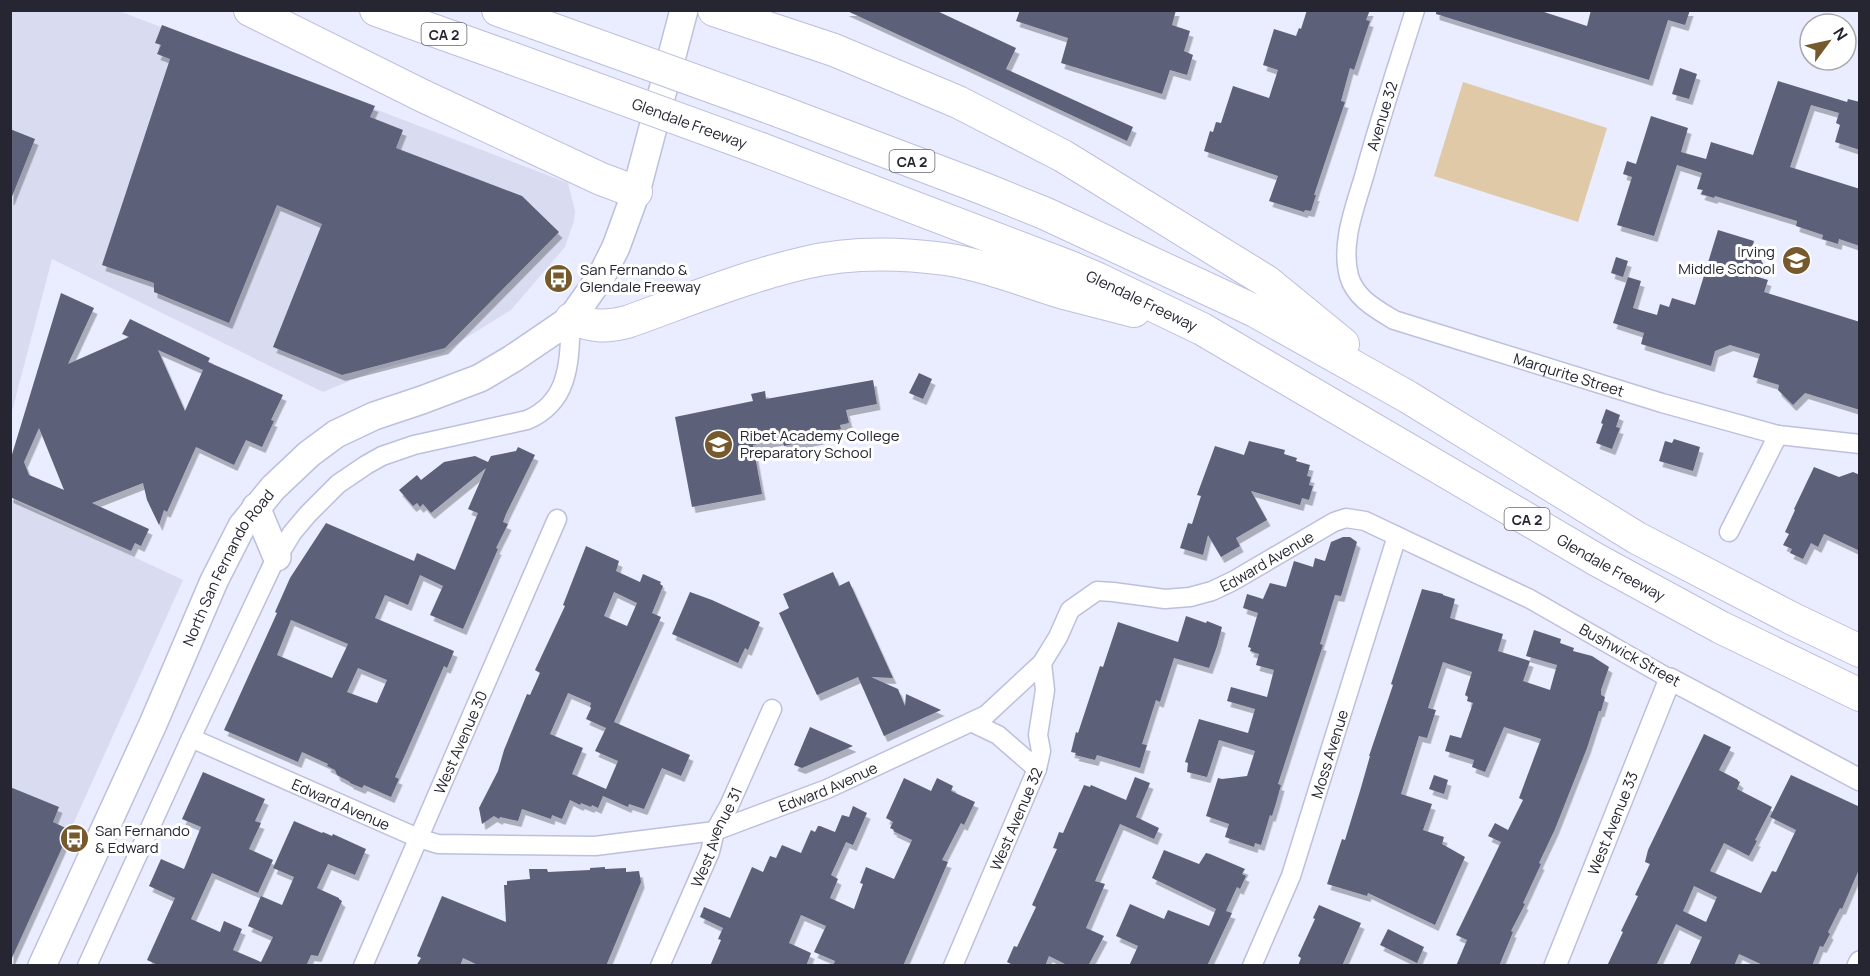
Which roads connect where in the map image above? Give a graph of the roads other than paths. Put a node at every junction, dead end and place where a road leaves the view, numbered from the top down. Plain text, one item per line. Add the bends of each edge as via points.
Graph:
1 (250, 10) edge
2 (376, 10) edge
3 (498, 10) edge
4 (684, 10) edge
5 (714, 10) edge
6 (1415, 10) edge
7 (636, 192) junction
8 (1351, 222) joint
9 (571, 319) junction
10 (1202, 330) junction
11 (1408, 398) junction
12 (1778, 435) junction
13 (1860, 444) edge
14 (256, 507) junction
15 (556, 519) dead end
16 (1729, 532) dead end
17 (1398, 537) junction
18 (277, 557) junction
19 (1860, 651) edge
20 (1042, 663) junction
21 (1670, 679) junction
22 (1860, 695) edge
23 (772, 709) dead end
24 (971, 722) junction
25 (191, 738) junction
26 (1037, 769) junction
27 (1860, 780) edge
28 (715, 831) junction
29 (418, 838) junction
30 (42, 966) edge
31 (87, 966) edge
32 (363, 966) edge
33 (660, 966) edge
34 (954, 966) edge
35 (1252, 966) edge
36 (1555, 966) edge

1 - 7 highway via 423,96
2 - 10 highway, Glendale Freeway / CA 2, bridge via 996,238 1098,279
3 - 11 highway, CA 2, bridge via 779,111 1044,213 1255,311
4 - 7 main road, North San Fernando Road
5 - 11 highway via 834,50 958,102 1063,156 1266,280
6 - 8 street, Avenue 32
7 - 9 main road, North San Fernando Road via 602,275
8 - 12 street, Marqurite Street via 1346,251 1350,278 1365,302 1394,320
9 - 10 highway via 610,326 805,263 894,255 946,259 992,270
9 - 14 main road, North San Fernando Road via 480,378 374,416 336,434 309,454
9 - 18 street via 567,373 562,387 541,414 382,456 338,484 320,501
10 - 22 highway, Glendale Freeway / CA 2 via 1607,566 1720,627
11 - 19 highway, CA 2 via 1637,538
12 - 13 street, Marqurite Street
12 - 16 street
14 - 18 main road
14 - 30 main road, North San Fernando Road via 214,581
15 - 29 street, West Avenue 30
17 - 20 street, Edward Avenue via 1365,521 1346,518 1212,591 1165,599 1097,591 1070,610
17 - 21 street, Bushwick Street via 1530,599
17 - 35 street, Moss Avenue via 1291,876
18 - 25 street
20 - 24 street, Edward Avenue via 986,715
20 - 26 street, West Avenue 32 via 1045,690
21 - 27 street, Bushwick Street
21 - 36 street, West Avenue 33
23 - 28 street, West Avenue 31
24 - 26 street via 998,735
24 - 28 street, Edward Avenue via 827,789
25 - 29 street, Edward Avenue
25 - 31 street
26 - 34 street, West Avenue 32
28 - 29 street, Edward Avenue via 595,846 438,844
28 - 33 street, West Avenue 31 via 710,852
29 - 32 street, West Avenue 30

